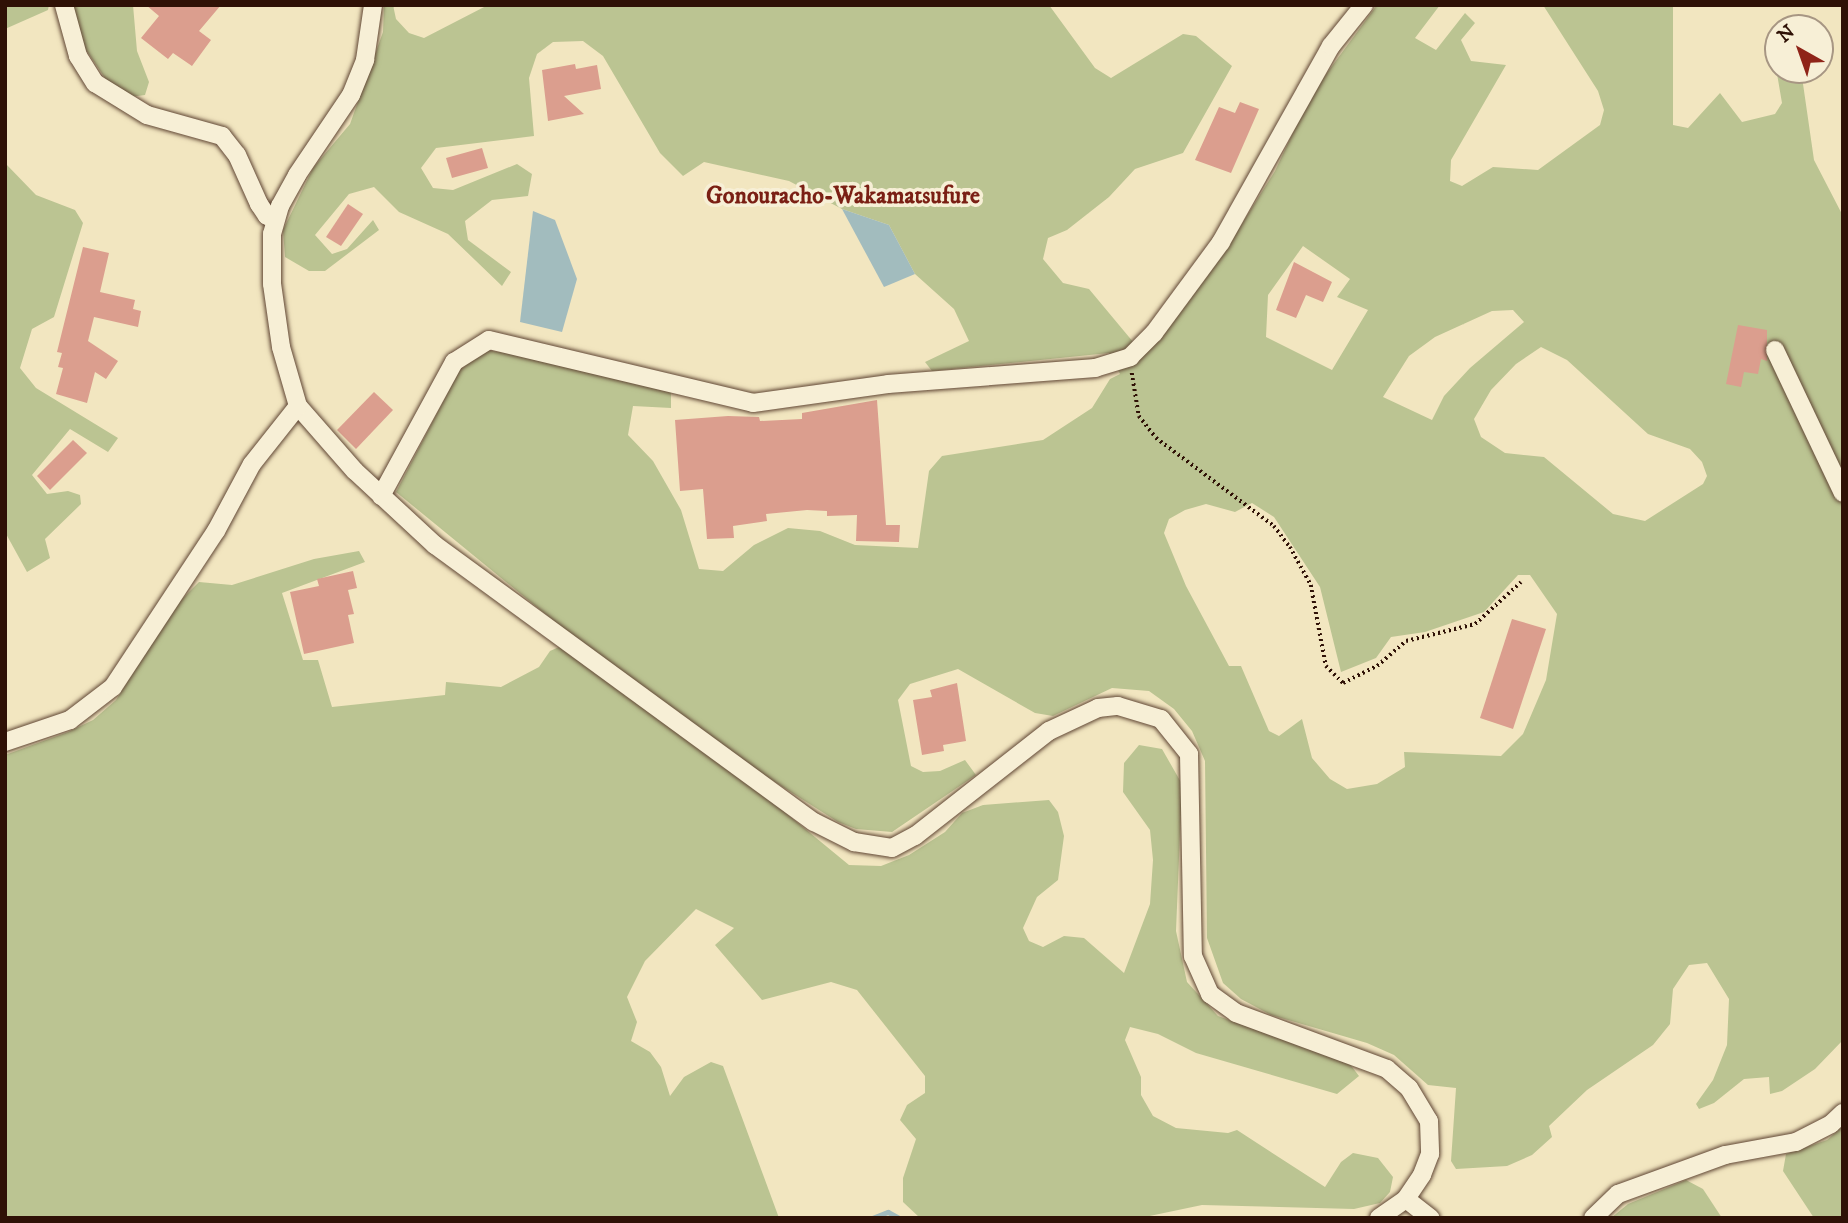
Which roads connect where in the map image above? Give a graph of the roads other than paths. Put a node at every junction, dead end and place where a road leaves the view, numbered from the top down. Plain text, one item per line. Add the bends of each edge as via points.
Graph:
1 (64, 5) edge
2 (373, 5) edge
3 (1364, 5) edge
4 (275, 218) junction
5 (1775, 350) dead end
6 (298, 406) junction
7 (1843, 493) edge
8 (381, 496) junction
9 (5, 742) edge
10 (1843, 1113) edge
11 (1406, 1199) junction
12 (1379, 1218) edge
13 (1430, 1218) edge
14 (1593, 1218) edge

1 - 4 street via 78,56 95,83 147,114 222,136 237,155 258,204 267,216
2 - 4 street via 365,60 351,95 297,175
3 - 8 street via 1331,46 1221,242 1154,333 1130,357 1094,368 888,384 753,403 488,340 454,362
4 - 6 street via 271,284 281,347
5 - 7 street
6 - 8 street
6 - 9 street via 253,464 216,531 113,687 70,720
8 - 11 street via 435,545 590,660 814,822 854,842 892,848 915,836 1049,732 1098,708 1118,706 1161,719 1189,754 1193,779 1189,904 1193,956 1200,978 1210,994 1236,1013 1367,1059 1409,1088 1429,1121 1431,1138 1422,1175
10 - 14 street via 1831,1125 1796,1142 1726,1155 1618,1194
11 - 12 street
11 - 13 street

